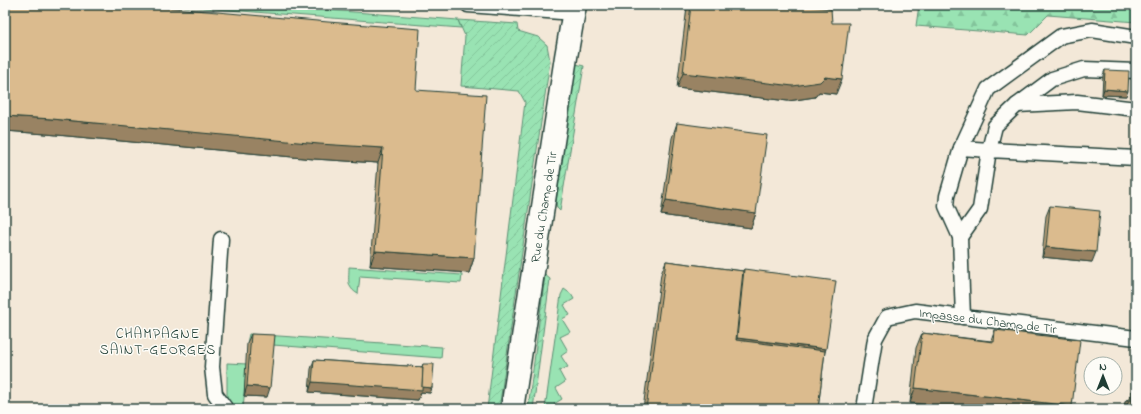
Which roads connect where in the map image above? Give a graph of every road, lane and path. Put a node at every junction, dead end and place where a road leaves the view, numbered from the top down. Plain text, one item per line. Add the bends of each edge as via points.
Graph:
1 (468, 5) edge
2 (575, 9) edge
3 (1136, 38) edge
4 (1136, 71) edge
5 (1017, 106) junction
6 (1136, 109) edge
7 (961, 148) junction
8 (989, 150) junction
9 (1136, 158) edge
10 (960, 237) junction
11 (221, 239) dead end
12 (963, 317) junction
13 (1136, 338) edge
14 (226, 409) edge
15 (512, 409) edge
16 (864, 409) edge

1 - 2 lane
2 - 15 street, Rue du Champ de Tir
3 - 7 lane via 1092,30 1062,36 988,89
4 - 5 lane via 1084,69 1052,79
5 - 6 lane via 1077,102
5 - 8 lane via 994,126
7 - 8 lane
7 - 10 lane via 946,196 946,206
8 - 9 lane
8 - 10 lane via 980,209
10 - 12 lane
11 - 14 lane via 212,368 215,394
12 - 13 lane, Impasse du Champ de Tir
12 - 16 lane, Impasse du Champ de Tir via 915,311 887,317 875,340

